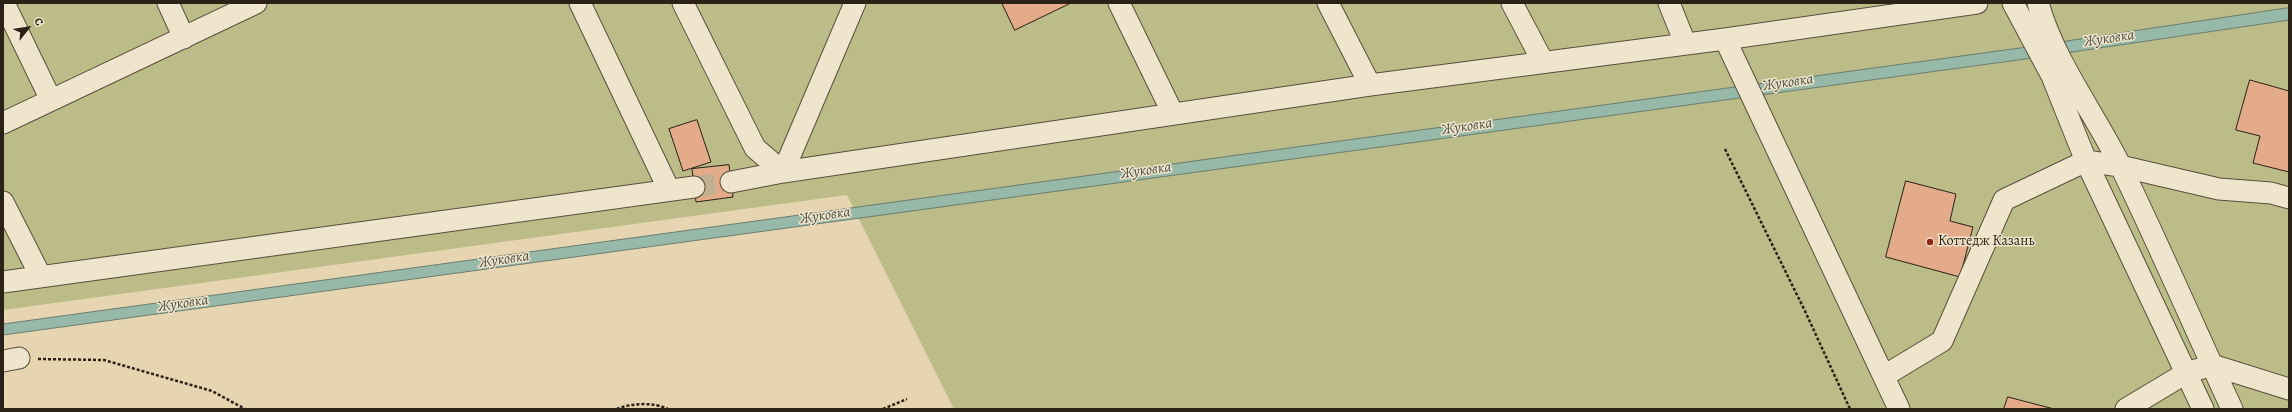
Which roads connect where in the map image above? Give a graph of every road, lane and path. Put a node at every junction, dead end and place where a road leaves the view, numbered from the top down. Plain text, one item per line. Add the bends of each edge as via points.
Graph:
1 (4, 3) edge
2 (168, 3) edge
3 (256, 3) edge
4 (580, 3) edge
5 (683, 3) edge
6 (855, 3) edge
7 (1119, 3) edge
8 (1328, 3) edge
9 (1512, 3) edge
10 (1669, 3) edge
11 (1977, 3) edge
12 (2012, 3) edge
13 (2038, 3) edge
14 (2036, 28) junction
15 (184, 38) junction
16 (1725, 39) junction
17 (1685, 42) junction
18 (1543, 62) junction
19 (2058, 72) junction
20 (1370, 85) junction
21 (51, 100) junction
22 (1173, 114) junction
23 (3, 123) edge
24 (1725, 149) dead end
25 (2086, 162) junction
26 (2120, 166) junction
27 (784, 172) junction
28 (731, 182) tunnel mouth
29 (694, 187) tunnel mouth
30 (669, 190) junction
31 (2289, 198) edge
32 (3, 202) edge
33 (41, 277) junction
34 (3, 282) edge
35 (11, 360) edge
36 (2212, 365) junction
37 (2186, 373) junction
38 (1884, 376) junction
39 (2289, 389) edge
40 (907, 399) dead end
41 (245, 409) edge
42 (617, 409) edge
43 (668, 409) edge
44 (883, 409) edge
45 (1850, 409) edge
46 (1899, 409) edge
47 (2126, 409) edge
48 (2203, 409) edge
49 (2232, 409) edge

1 - 21 lane
2 - 15 lane
3 - 15 lane
4 - 30 lane
5 - 27 lane via 755,148
6 - 27 lane
7 - 22 lane
8 - 20 lane
9 - 18 lane
10 - 17 lane
11 - 16 lane
12 - 14 lane
13 - 14 lane
14 - 19 lane
15 - 21 lane
16 - 17 lane
16 - 38 lane
17 - 18 lane
18 - 20 lane
19 - 25 lane
19 - 26 lane
20 - 22 lane
21 - 23 lane
22 - 27 lane
24 - 45 path
25 - 26 lane
25 - 37 lane
25 - 38 lane via 2004,200 1942,342
26 - 31 lane via 2219,189
26 - 36 lane
27 - 28 lane
29 - 30 lane
30 - 33 lane
32 - 33 lane
33 - 34 lane
35 - 41 path via 104,360 212,391
36 - 37 lane
36 - 39 lane
36 - 49 lane
37 - 47 lane
37 - 48 lane
38 - 46 lane
40 - 44 path
42 - 43 path via 622,406 658,404

